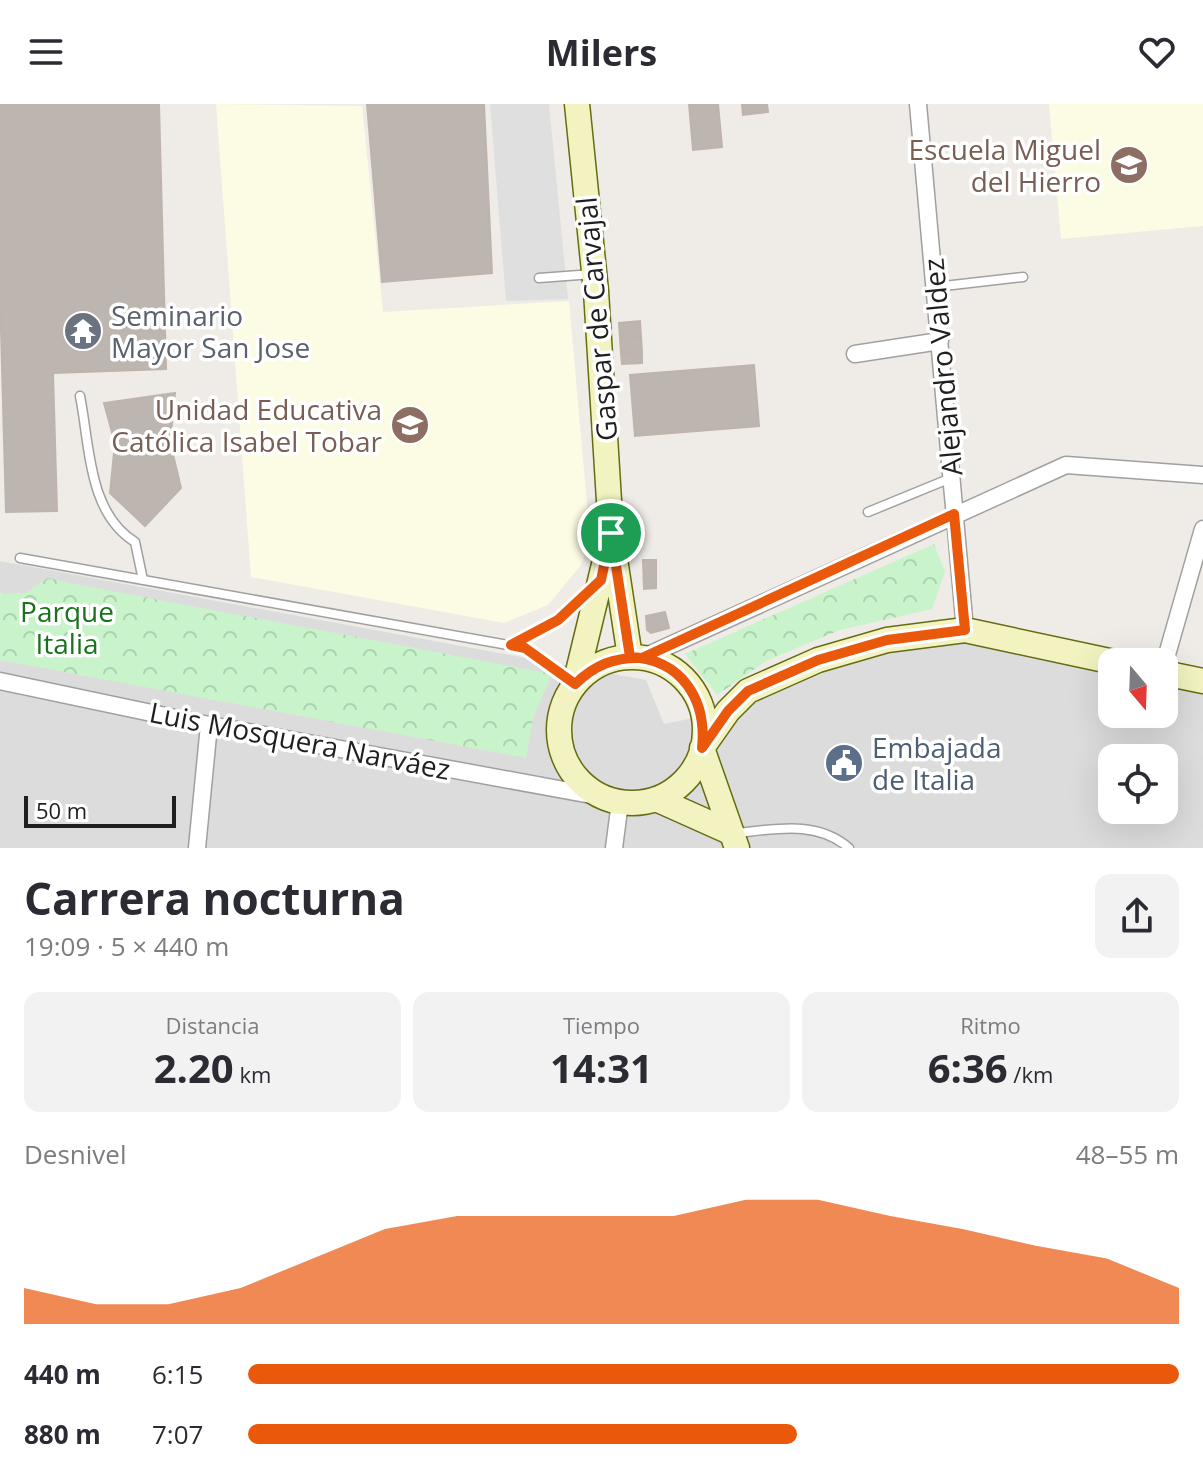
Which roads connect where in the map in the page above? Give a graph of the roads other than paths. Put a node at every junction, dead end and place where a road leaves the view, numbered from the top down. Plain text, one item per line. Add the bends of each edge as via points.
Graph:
1 (577, 104) edge
2 (918, 104) edge
3 (594, 274) junction
4 (1023, 277) dead end
5 (539, 278) dead end
6 (935, 287) junction
7 (940, 341) junction
8 (855, 354) dead end
9 (80, 396) dead end
10 (1203, 475) edge
11 (951, 478) junction
12 (868, 512) dead end
13 (954, 514) junction
14 (1203, 529) edge
15 (611, 533) junction
16 (20, 558) dead end
17 (143, 580) junction
18 (601, 580) junction
19 (965, 630) junction
20 (511, 645) junction
21 (1169, 648) edge
22 (636, 657) junction
23 (1098, 659) edge
24 (1178, 676) edge
25 (0, 681) edge
26 (1203, 681) edge
27 (575, 684) junction
28 (209, 725) junction
29 (702, 748) junction
30 (611, 799) junction
31 (656, 799) junction
32 (735, 841) edge
33 (197, 848) edge
34 (614, 848) edge
35 (849, 848) edge

1 - 3 street, Gaspar de Carvajal
2 - 6 street, Alejandro Valdez
3 - 5 lane
3 - 15 street, Gaspar de Carvajal
4 - 6 lane
6 - 7 street, Alejandro Valdez
7 - 8 street
7 - 11 street, Alejandro Valdez
9 - 17 lane via 100,503 119,532 135,542
10 - 13 street via 1066,465
11 - 12 lane
11 - 13 street, Alejandro Valdez
13 - 19 street, Alejandro Valdez
13 - 22 street
14 - 21 street
15 - 18 street, Gaspar de Carvajal
15 - 22 street, Gaspar de Carvajal
16 - 17 lane
17 - 20 lane
18 - 20 lane via 558,620
18 - 27 street, Gaspar de Carvajal
19 - 23 street
19 - 29 street via 887,640 776,678 748,691
20 - 27 lane via 525,648
22 - 27 street via 591,670
22 - 29 street via 665,665 685,679 702,712
24 - 26 street
25 - 28 street, Luis Mosquera Narváez
27 - 30 street, Gaspar de Carvajal via 564,703 560,747 576,776
28 - 30 street, Luis Mosquera Narváez
28 - 33 street
29 - 31 street via 693,770
29 - 32 street
30 - 31 street
30 - 34 street
31 - 32 street
32 - 35 lane via 816,829

